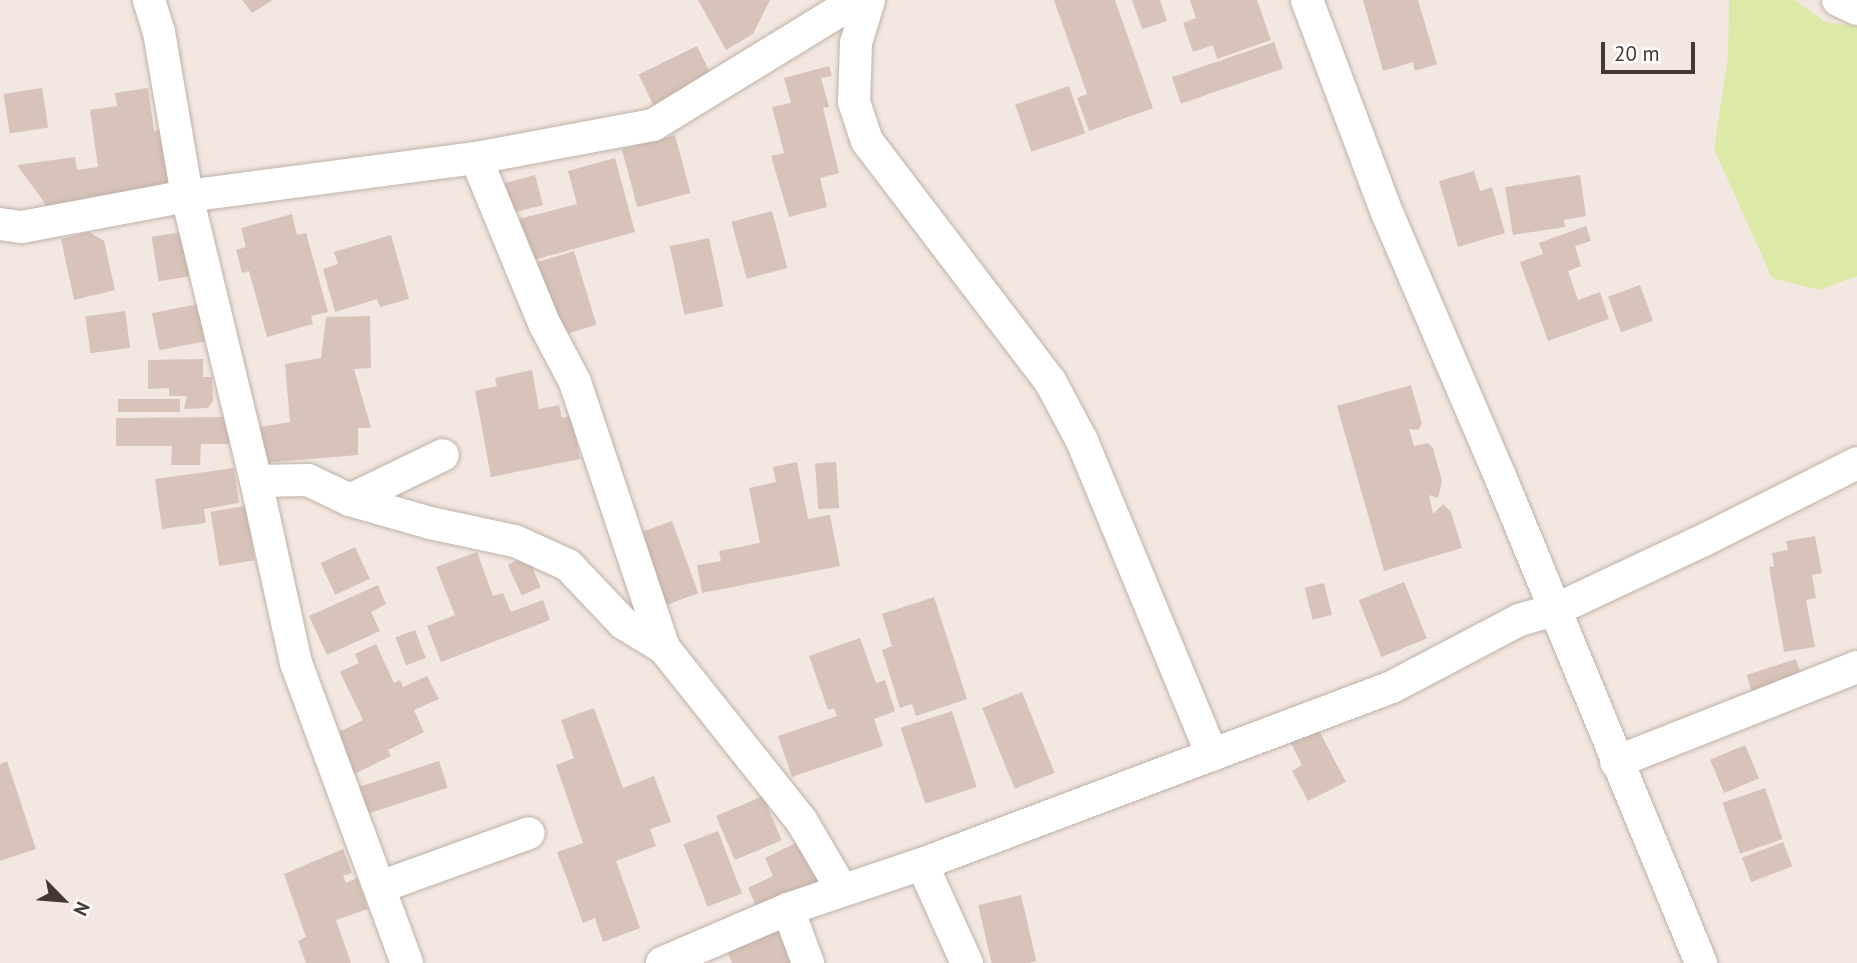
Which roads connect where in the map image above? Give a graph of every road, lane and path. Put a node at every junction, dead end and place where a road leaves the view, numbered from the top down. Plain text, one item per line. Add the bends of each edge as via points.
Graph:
1 (149, 0) edge
2 (857, 0) edge
3 (869, 0) edge
4 (1307, 0) edge
5 (1838, 0) edge
6 (1857, 9) edge
7 (476, 158) junction
8 (187, 195) junction
9 (0, 224) edge
10 (443, 455) dead end
11 (1857, 463) edge
12 (256, 481) junction
13 (350, 500) junction
14 (1555, 610) junction
15 (664, 648) junction
16 (1857, 667) edge
17 (1212, 755) junction
18 (1616, 762) junction
19 (529, 832) dead end
20 (922, 864) junction
21 (380, 887) junction
22 (842, 890) junction
23 (788, 909) junction
24 (407, 963) edge
25 (662, 963) edge
26 (807, 963) edge
27 (967, 963) edge
28 (1701, 963) edge

1 - 8 street via 159,32
2 - 7 street via 653,125
3 - 17 street via 856,43 854,102 867,141 1050,381 1082,441
4 - 14 street via 1388,215
5 - 6 street
7 - 8 street
7 - 15 street via 545,325 575,382
8 - 9 street via 22,227
8 - 12 street
10 - 13 street
11 - 14 street
12 - 13 street via 309,480
12 - 21 street via 296,663
13 - 15 street via 515,541 568,565 623,623
14 - 17 street via 1519,620 1392,687
14 - 18 street
15 - 22 street via 801,820
16 - 18 street
17 - 20 street
18 - 28 street
19 - 21 street
20 - 22 street
20 - 27 street
21 - 24 street
22 - 23 street
23 - 25 street
23 - 26 street

